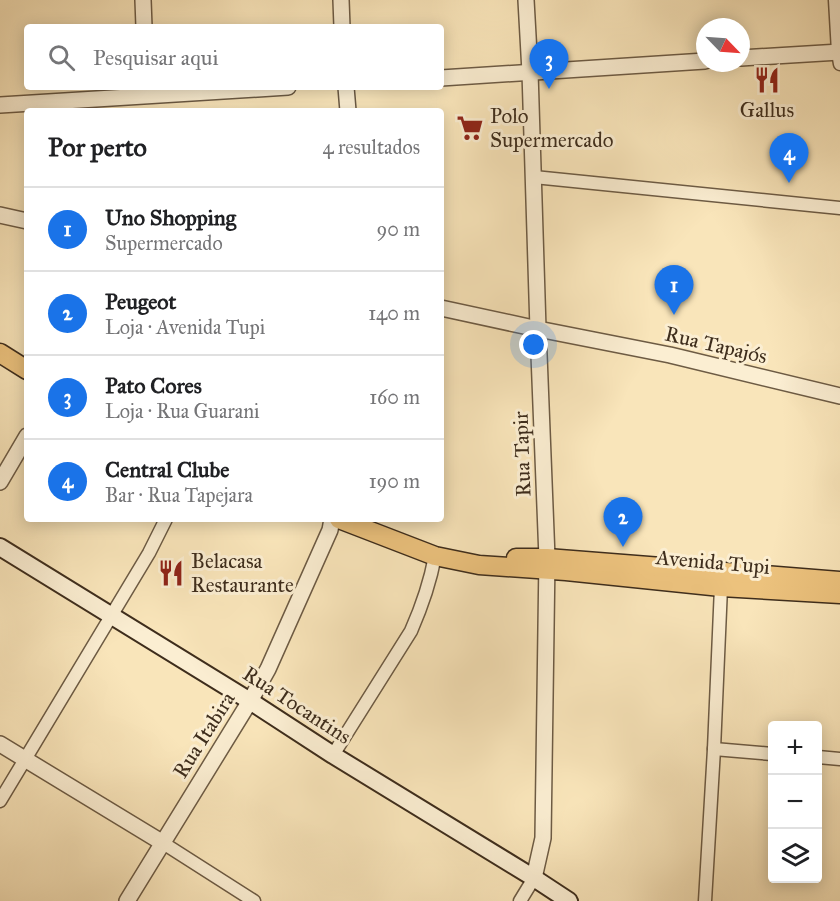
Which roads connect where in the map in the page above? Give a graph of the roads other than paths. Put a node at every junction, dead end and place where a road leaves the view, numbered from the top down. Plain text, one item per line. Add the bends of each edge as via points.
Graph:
1 (143, 0) edge
2 (341, 0) edge
3 (525, 0) edge
4 (835, 0) edge
5 (144, 24) edge
6 (342, 24) edge
7 (839, 56) edge
8 (750, 58) edge
9 (696, 62) edge
10 (530, 72) junction
11 (444, 78) edge
12 (249, 90) edge
13 (346, 90) edge
14 (146, 98) edge
15 (0, 105) edge
16 (348, 108) edge
17 (534, 177) junction
18 (840, 208) edge
19 (0, 215) edge
20 (24, 220) edge
21 (444, 309) edge
22 (538, 329) junction
23 (0, 340) edge
24 (0, 353) edge
25 (24, 355) edge
26 (24, 368) edge
27 (840, 396) edge
28 (24, 441) edge
29 (0, 482) edge
30 (164, 522) edge
31 (331, 522) edge
32 (347, 522) edge
33 (377, 522) edge
34 (0, 547) edge
35 (435, 556) junction
36 (547, 564) junction
37 (840, 581) edge
38 (721, 587) junction
39 (840, 594) edge
40 (111, 615) junction
41 (250, 701) junction
42 (0, 744) edge
43 (714, 749) junction
44 (333, 754) junction
45 (768, 754) edge
46 (822, 758) edge
47 (840, 759) edge
48 (25, 760) junction
49 (0, 801) edge
50 (163, 843) junction
51 (534, 878) junction
52 (127, 901) edge
53 (254, 901) edge
54 (520, 901) edge
55 (569, 901) edge
56 (705, 901) edge

1 - 5 street
2 - 6 street
3 - 10 street, Rua Tapir
4 - 7 street
7 - 8 street
9 - 10 street
10 - 11 street
10 - 17 street, Rua Tapir
12 - 14 street
13 - 16 street
14 - 15 street
17 - 18 street
17 - 22 street, Rua Tapir
19 - 20 street
21 - 22 street, Rua Tapajós
22 - 27 street, Rua Tapajós
22 - 36 street, Rua Tapir
23 - 25 main road
24 - 26 main road
28 - 29 street
30 - 40 street
31 - 41 street, Rua Itabira via 268,669
32 - 35 main road, Avenida Tupi
33 - 36 main road, Avenida Tupi via 442,548
34 - 40 main road, Rua Tocantins
35 - 36 main road, Avenida Tupi via 479,565
35 - 44 street via 411,631
36 - 37 main road, Avenida Tupi
36 - 38 main road, Avenida Tupi via 566,572
36 - 51 street, Rua Tapir via 543,838
38 - 39 main road, Avenida Tupi
38 - 43 street
40 - 41 main road, Rua Tocantins
40 - 48 street
41 - 44 main road, Rua Tocantins
41 - 50 street, Rua Itabira
42 - 48 street
43 - 45 street
43 - 56 street
44 - 51 main road, Rua Tocantins
46 - 47 street
48 - 49 street
48 - 50 street
50 - 52 street, Rua Itabira
50 - 53 street
51 - 54 street, Rua Tapir
51 - 55 main road, Rua Tocantins

